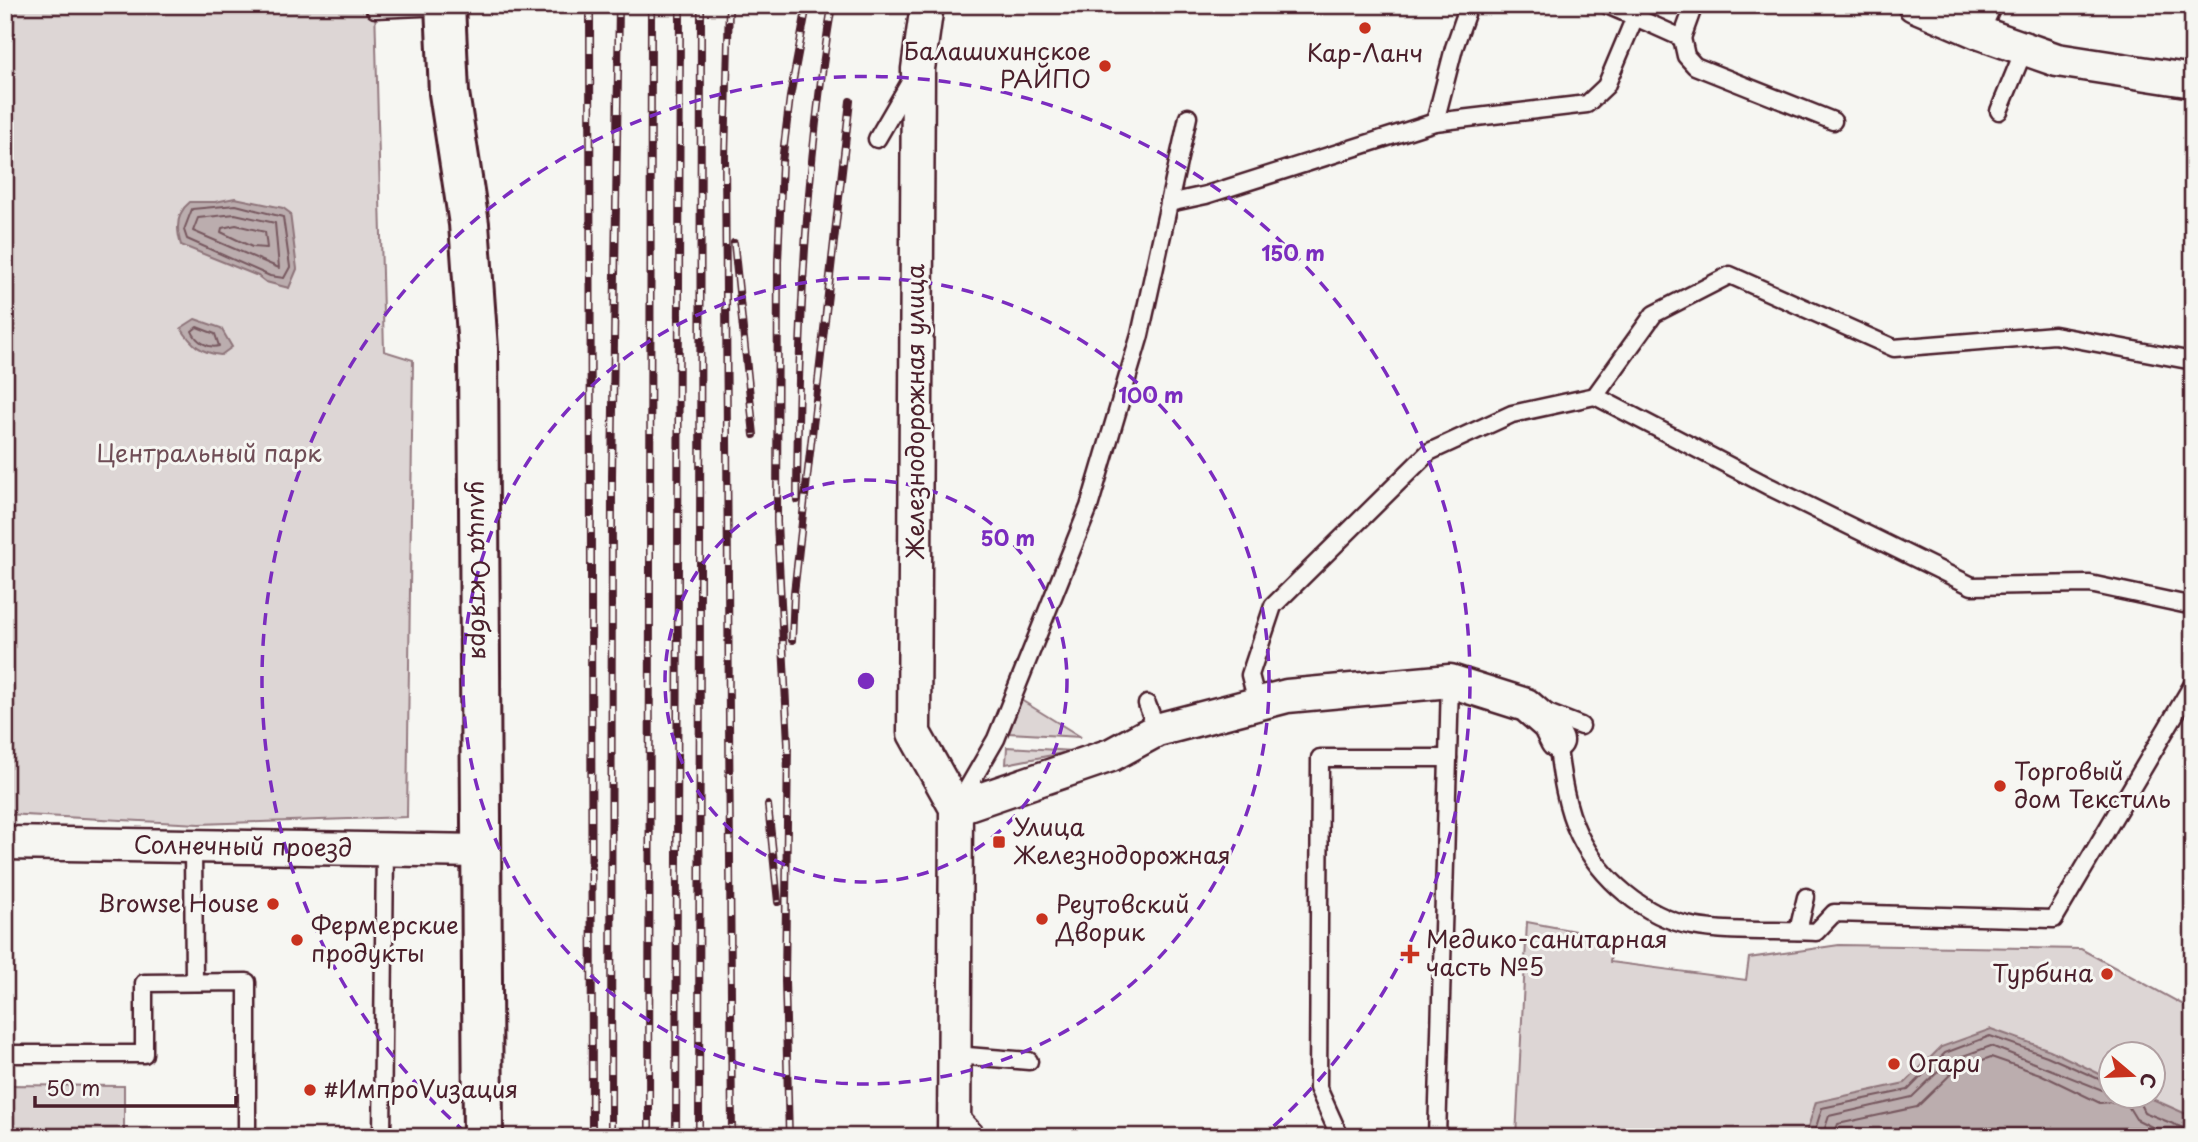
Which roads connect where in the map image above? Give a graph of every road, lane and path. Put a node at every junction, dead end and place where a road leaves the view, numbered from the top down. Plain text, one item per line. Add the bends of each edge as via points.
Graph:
1 (927, 5) edge
2 (1469, 5) edge
3 (1607, 5) edge
4 (1694, 5) edge
5 (1914, 5) edge
6 (1993, 5) edge
7 (445, 6) edge
8 (375, 9) dead end
9 (1635, 17) junction
10 (1980, 33) junction
11 (1682, 38) junction
12 (2024, 50) junction
13 (918, 69) junction
14 (2193, 81) edge
15 (1999, 111) dead end
16 (1188, 117) dead end
17 (1833, 121) dead end
18 (1435, 122) junction
19 (877, 139) dead end
20 (1169, 203) junction
21 (2193, 361) edge
22 (1595, 396) junction
23 (2193, 606) edge
24 (1450, 681) junction
25 (2193, 684) edge
26 (1257, 702) junction
27 (1569, 733) joint
28 (1448, 758) junction
29 (956, 808) junction
30 (5, 843) edge
31 (193, 846) junction
32 (385, 849) junction
33 (481, 851) junction
34 (1806, 897) dead end
35 (1798, 931) junction
36 (194, 982) junction
37 (5, 1054) edge
38 (955, 1055) junction
39 (1029, 1060) dead end
40 (954, 1123) edge
41 (247, 1137) edge
42 (382, 1137) edge
43 (483, 1137) edge
44 (979, 1137) edge
45 (1340, 1137) edge
46 (1437, 1137) edge

1 - 13 street, Железнодорожная улица
2 - 18 lane
3 - 9 lane
4 - 11 lane
5 - 10 street
6 - 10 lane
7 - 8 lane
7 - 33 street, улица Октября via 449,93 475,281
9 - 11 lane
9 - 18 lane via 1606,86 1587,104
10 - 12 street
11 - 17 lane via 1686,56 1695,66
12 - 14 street via 2084,66
12 - 15 lane
13 - 19 lane
13 - 29 street, Железнодорожная улица via 914,733
16 - 20 lane
18 - 20 lane
20 - 29 lane via 1140,335 1089,507 996,739
21 - 22 lane via 2054,335 1894,348 1730,275 1654,314
22 - 23 lane via 1972,586 2090,584
22 - 26 lane via 1512,414 1429,452 1273,606 1250,675
24 - 26 street via 1287,695
24 - 27 street via 1526,705 1549,725
24 - 28 lane
25 - 35 lane via 2054,919 1835,913 1816,932
26 - 29 street via 1152,717 1111,755
27 - 35 lane via 1563,786 1578,834 1607,878 1634,901 1692,926
28 - 45 lane via 1320,758 1318,1088
28 - 46 lane
29 - 38 street, Железнодорожная улица
30 - 31 street, Солнечный проезд
31 - 32 street, Солнечный проезд
31 - 36 lane
32 - 33 street, Солнечный проезд
32 - 42 lane
33 - 43 street, улица Октября
34 - 35 lane
36 - 37 lane via 144,983 144,1054
36 - 41 lane via 247,982
38 - 39 lane
38 - 40 street, Железнодорожная улица
40 - 44 lane

